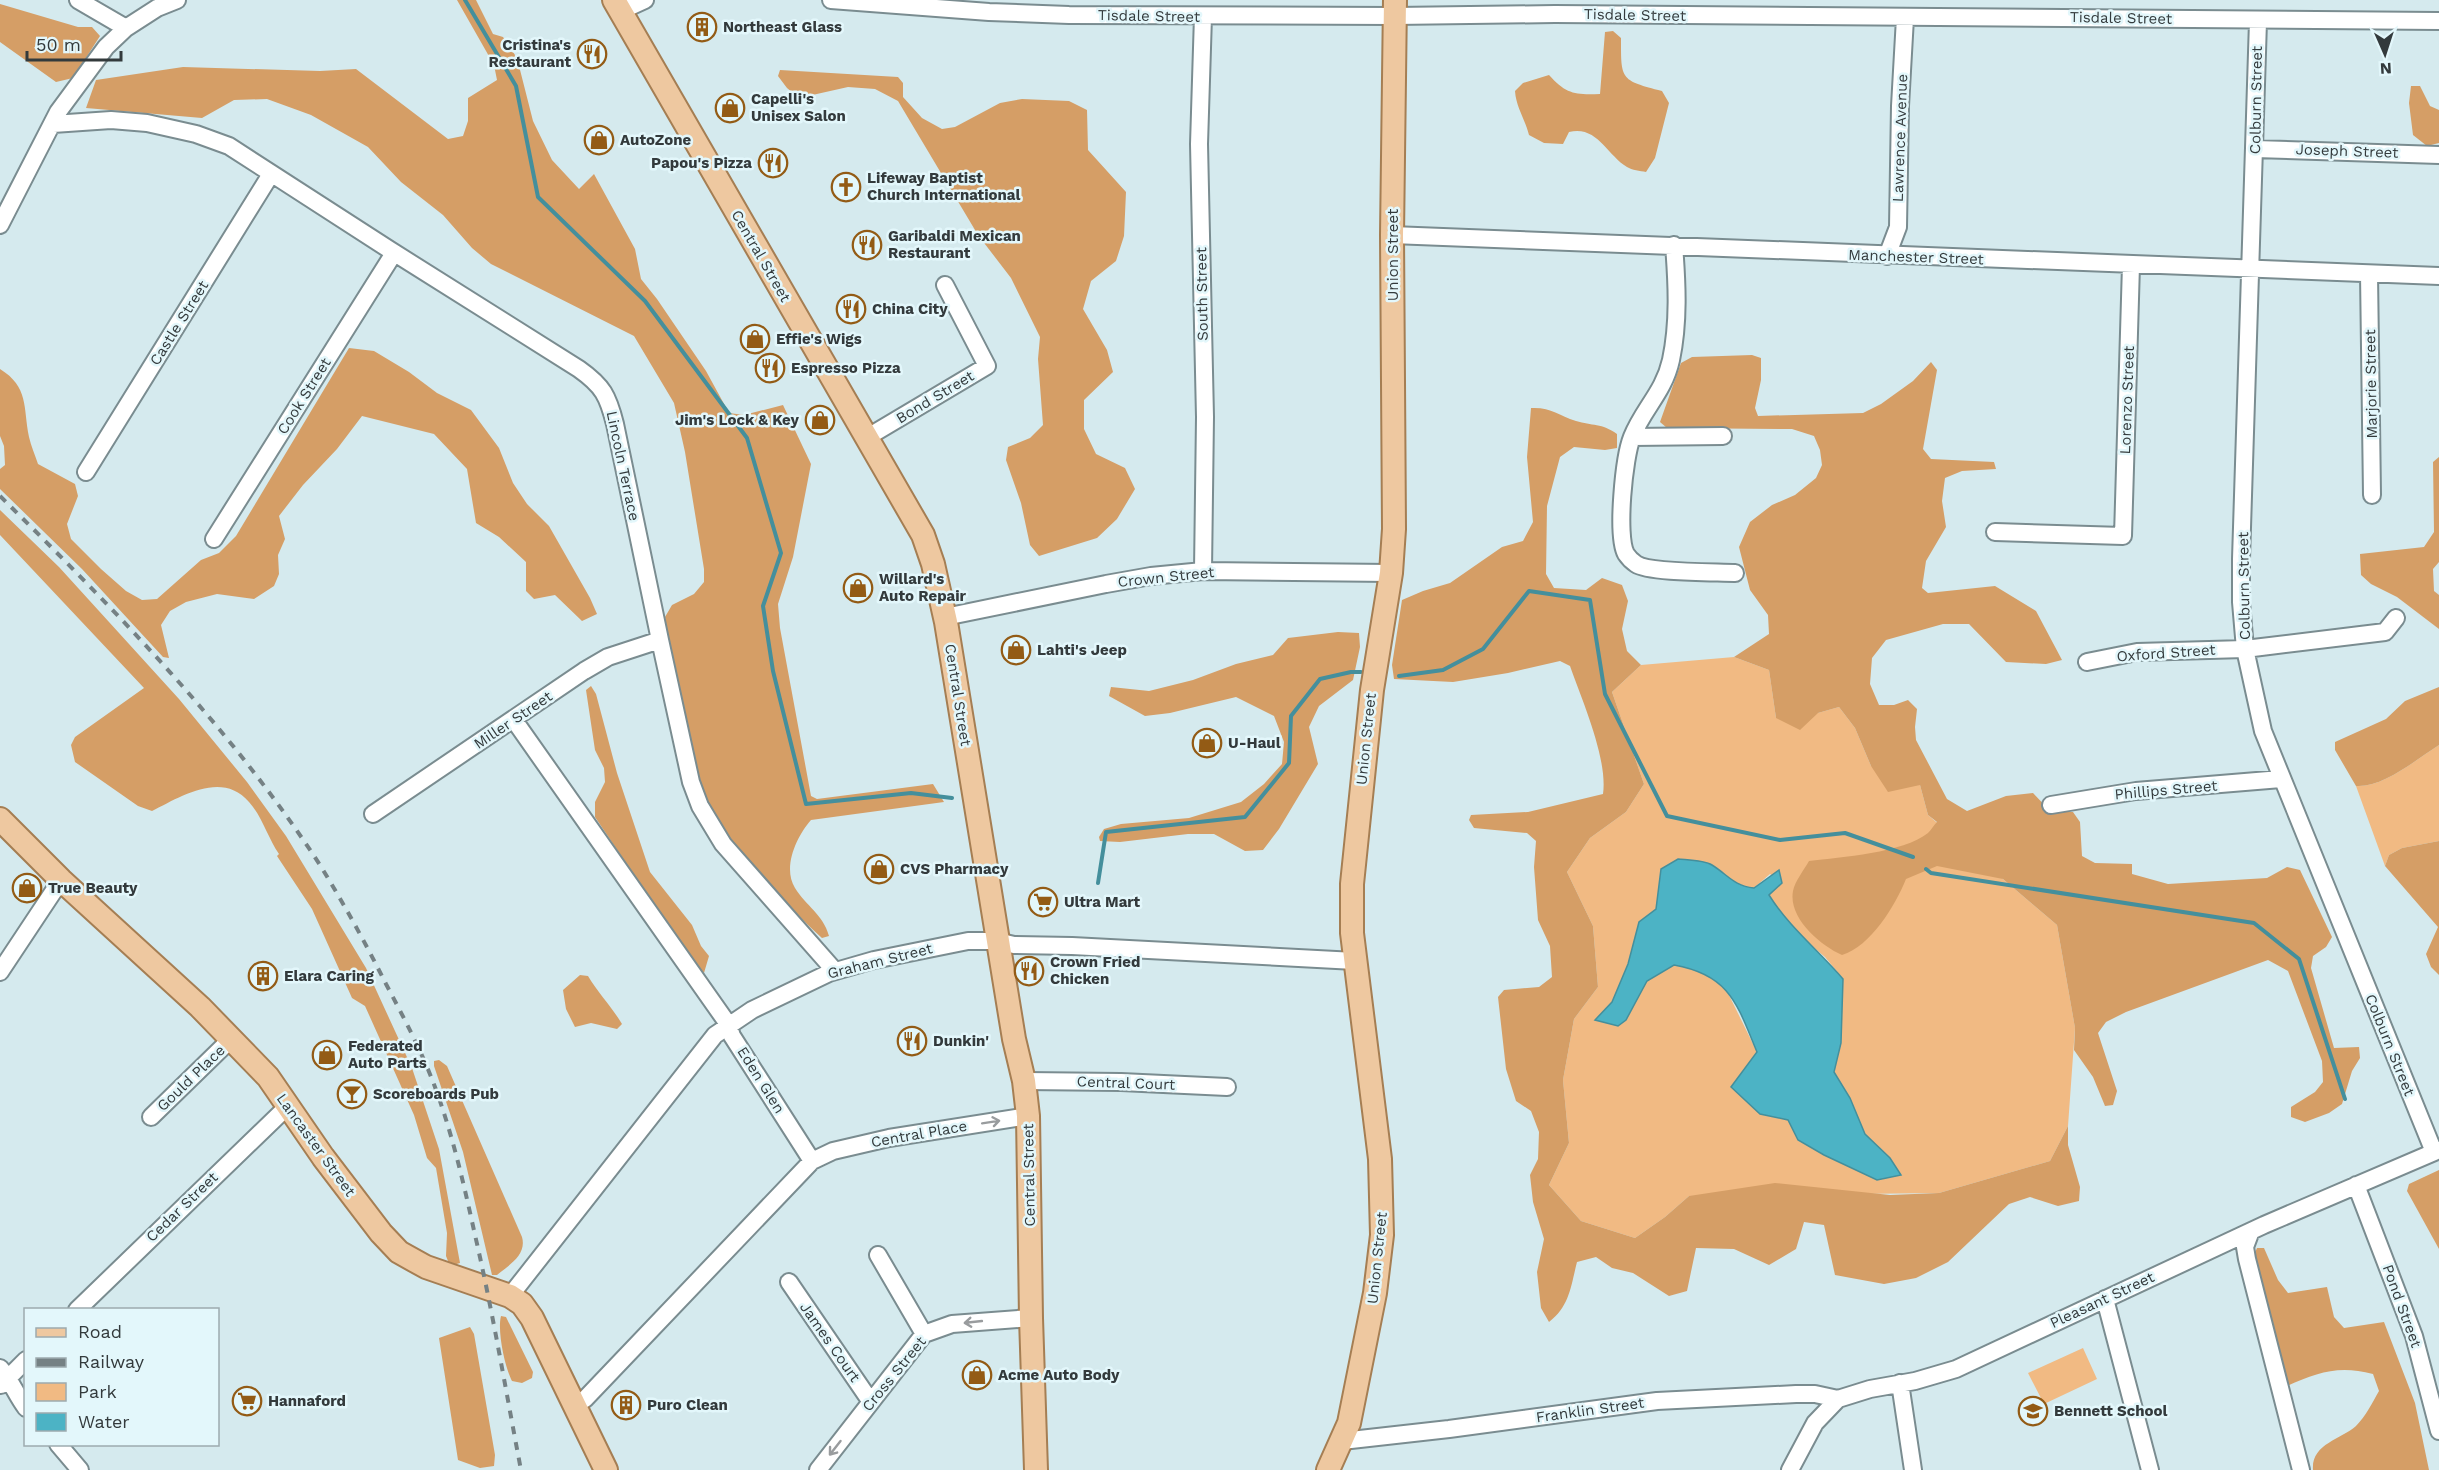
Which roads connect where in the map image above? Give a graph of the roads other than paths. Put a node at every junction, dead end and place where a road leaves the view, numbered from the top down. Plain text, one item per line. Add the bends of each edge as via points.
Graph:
1 (78, 0) edge
2 (177, 0) edge
3 (645, 0) edge
4 (831, 0) edge
5 (617, 5) edge
6 (1395, 8) edge
7 (1203, 16) junction
8 (1905, 18) junction
9 (2258, 21) junction
10 (2439, 21) edge
11 (126, 28) junction
12 (52, 124) junction
13 (2255, 149) junction
14 (2439, 155) edge
15 (272, 174) junction
16 (0, 225) edge
17 (1392, 235) junction
18 (1674, 245) junction
19 (394, 253) junction
20 (1887, 256) junction
21 (2131, 265) junction
22 (2251, 268) junction
23 (2369, 274) junction
24 (2439, 276) edge
25 (945, 285) dead end
26 (1632, 436) junction
27 (1723, 436) dead end
28 (866, 438) junction
29 (87, 472) dead end
30 (2372, 495) dead end
31 (1995, 531) dead end
32 (214, 539) dead end
33 (1203, 571) junction
34 (1391, 573) junction
35 (1736, 573) dead end
36 (945, 617) junction
37 (2397, 618) dead end
38 (660, 640) junction
39 (2245, 649) junction
40 (2087, 662) dead end
41 (514, 720) junction
42 (2281, 779) junction
43 (2051, 805) dead end
44 (373, 814) dead end
45 (0, 819) edge
46 (62, 880) junction
47 (998, 941) junction
48 (1355, 961) junction
49 (835, 971) junction
50 (0, 972) edge
51 (728, 1024) junction
52 (231, 1039) junction
53 (1024, 1081) junction
54 (1227, 1087) dead end
55 (288, 1106) junction
56 (1028, 1116) junction
57 (151, 1117) dead end
58 (2437, 1151) edge
59 (812, 1161) junction
60 (2356, 1185) junction
61 (2251, 1230) junction
62 (878, 1256) dead end
63 (789, 1282) dead end
64 (510, 1296) junction
65 (2105, 1299) junction
66 (79, 1308) edge
67 (1031, 1318) junction
68 (924, 1334) junction
69 (24, 1361) edge
70 (3, 1377) edge
71 (1900, 1383) junction
72 (1838, 1399) junction
73 (872, 1402) junction
74 (573, 1404) junction
75 (24, 1405) edge
76 (2439, 1431) edge
77 (1342, 1441) junction
78 (59, 1446) edge
79 (80, 1470) edge
80 (606, 1470) edge
81 (818, 1470) edge
82 (1036, 1470) edge
83 (1328, 1470) edge
84 (1790, 1470) edge
85 (1913, 1470) edge
86 (2150, 1470) edge
87 (2301, 1470) edge

1 - 11 street
2 - 11 street
3 - 5 street
4 - 7 street, Tisdale Street via 992,12
5 - 28 main road, Central Street
6 - 7 street, Tisdale Street
6 - 8 street, Tisdale Street
6 - 17 main road, Union Street
7 - 33 street, South Street via 1199,144 1205,417
8 - 9 street, Tisdale Street
8 - 20 street, Lawrence Avenue via 1899,106 1898,227
9 - 10 street, Tisdale Street
9 - 13 street, Colburn Street
11 - 12 street via 106,47
12 - 15 street, Lincoln Terrace via 111,120 166,126 223,143
12 - 16 street
13 - 14 street, Joseph Street
13 - 22 street, Colburn Street
15 - 19 street, Lincoln Terrace
15 - 29 street, Castle Street
17 - 18 street, Manchester Street
17 - 34 main road, Union Street via 1395,497
18 - 20 street, Manchester Street
18 - 26 street via 1676,302 1671,361 1662,388
19 - 32 street, Cook Street
19 - 38 street, Lincoln Terrace via 579,369 605,392 617,432
20 - 21 street, Manchester Street
21 - 22 street, Manchester Street
21 - 31 street, Lorenzo Street via 2123,536
22 - 23 street, Manchester Street
22 - 39 street, Colburn Street via 2241,559
23 - 24 street, Manchester Street
23 - 30 street, Marjorie Street
25 - 28 street, Bond Street via 987,366
26 - 27 street
26 - 35 street via 1625,457 1622,511 1626,555 1638,566 1653,569
28 - 36 main road, Central Street via 923,535
33 - 34 street, Crown Street
33 - 36 street, Crown Street via 1117,582
34 - 48 main road, Union Street via 1372,690 1354,852
36 - 47 main road, Central Street
37 - 39 street, Oxford Street via 2385,632
38 - 41 street, Miller Street via 608,657
38 - 49 street, Lincoln Terrace via 691,782 700,806 723,844
39 - 40 street, Oxford Street via 2137,652
39 - 42 street, Colburn Street via 2263,731
41 - 44 street, Miller Street
41 - 51 street, Eden Glen
42 - 43 street, Phillips Street via 2136,791
42 - 58 street, Colburn Street
45 - 46 main road, Lancaster Street
46 - 50 street
46 - 52 main road, Lancaster Street
47 - 48 street, Graham Street via 1014,945
47 - 49 street, Graham Street via 968,941
47 - 53 main road, Central Street
48 - 77 main road, Union Street via 1380,1159 1383,1219 1375,1293
49 - 51 street, Graham Street
51 - 59 street, Eden Glen
51 - 64 street, Graham Street via 688,1066
52 - 55 main road, Lancaster Street via 268,1077
52 - 57 street, Gould Place
53 - 54 street, Central Court
53 - 56 main road, Central Street
55 - 64 main road, Lancaster Street via 323,1157 399,1252 426,1267
55 - 66 street, Cedar Street
59 -> 56 street, Central Place via 833,1151 889,1138
56 - 67 main road, Central Street
58 - 60 street, Pleasant Street
59 - 74 street via 585,1399
60 - 61 street, Pleasant Street
60 - 76 street, Pond Street via 2414,1336
61 - 65 street, Pleasant Street
61 - 87 street via 2245,1247 2247,1259
62 - 68 street
63 - 73 street, James Court
64 - 74 main road, Lancaster Street via 532,1318
65 - 71 street, Pleasant Street via 1956,1369
65 - 86 street
67 -> 68 street, Cross Street via 952,1324
67 - 82 main road, Central Street
68 - 73 street, Cross Street
69 - 70 street
70 - 75 street
71 - 72 street, Pleasant Street
71 - 85 street
72 - 77 street, Franklin Street via 1815,1394 1670,1399
72 - 84 street via 1815,1424
73 -> 81 street, Cross Street
74 - 80 main road, Lancaster Street
77 - 83 main road, Union Street
78 - 79 street

